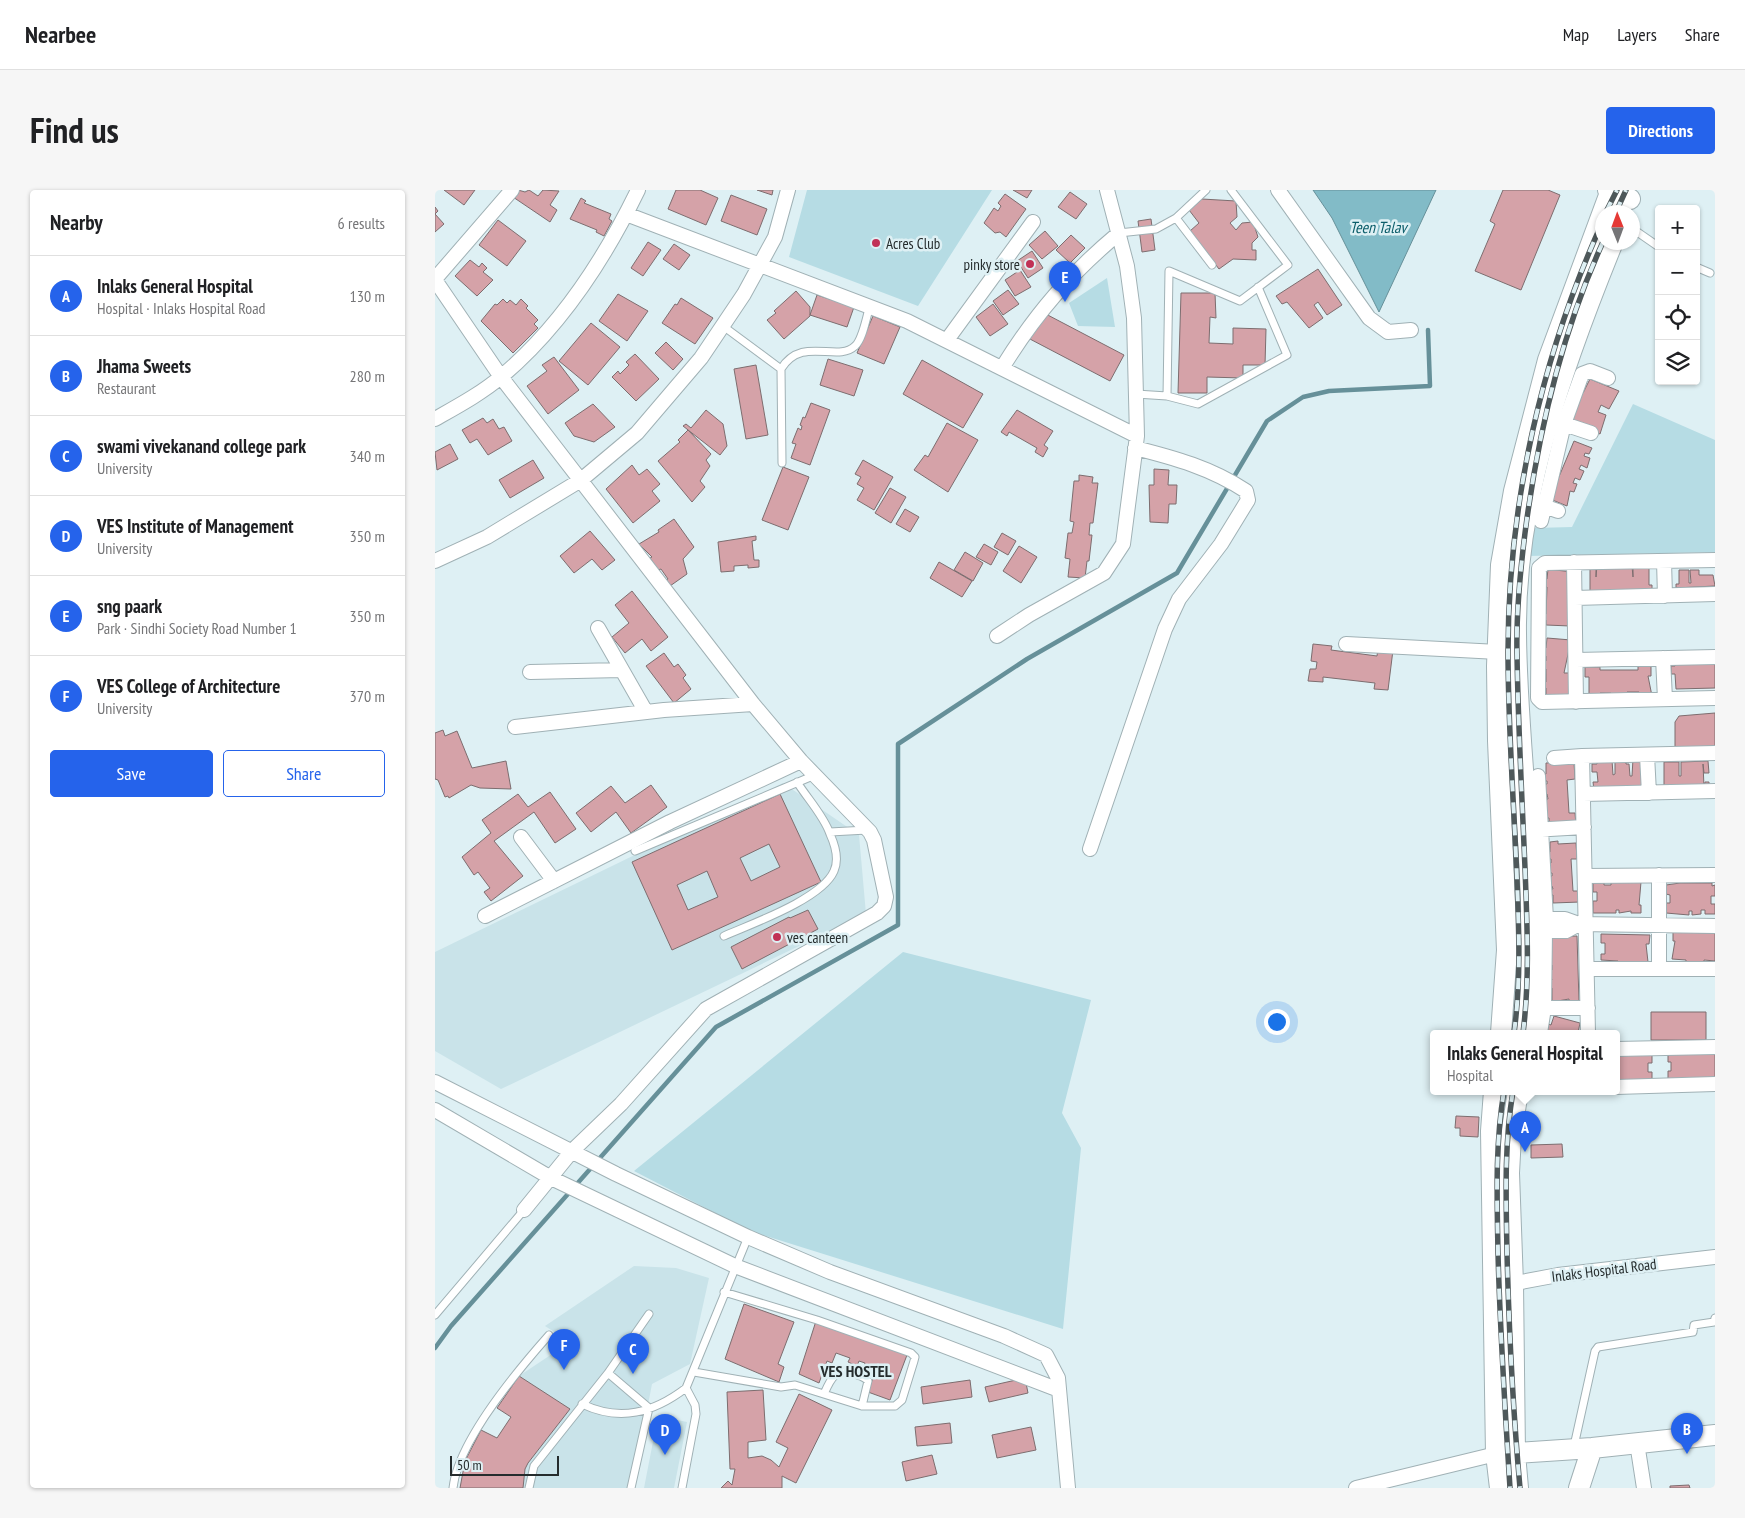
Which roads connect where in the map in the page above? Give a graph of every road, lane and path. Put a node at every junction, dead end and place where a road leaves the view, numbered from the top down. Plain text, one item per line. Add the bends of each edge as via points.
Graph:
1 (512, 190) edge
2 (637, 190) edge
3 (788, 190) edge
4 (1107, 190) edge
5 (1206, 190) edge
6 (1231, 190) edge
7 (1278, 190) edge
8 (1610, 190) edge
9 (1629, 201) edge
10 (626, 214) junction
11 (1176, 218) junction
12 (1033, 222) dead end
13 (1119, 233) junction
14 (1640, 234) edge
15 (1655, 244) edge
16 (1589, 248) junction
17 (1595, 248) edge
18 (1610, 250) edge
19 (761, 264) junction
20 (1213, 265) dead end
21 (1700, 269) edge
22 (1710, 274) dead end
23 (435, 279) edge
24 (1258, 287) junction
25 (870, 306) junction
26 (723, 326) junction
27 (1411, 330) dead end
28 (947, 340) junction
29 (1548, 360) junction
30 (1567, 366) junction
31 (1002, 368) junction
32 (781, 369) junction
33 (501, 377) junction
34 (1608, 378) dead end
35 (1135, 394) junction
36 (1167, 396) junction
37 (435, 419) edge
38 (1549, 420) junction
39 (1591, 433) dead end
40 (1136, 442) junction
41 (782, 463) dead end
42 (581, 480) junction
43 (1529, 498) junction
44 (1558, 511) dead end
45 (1541, 521) dead end
46 (1513, 541) junction
47 (1715, 560) edge
48 (435, 561) edge
49 (1664, 561) junction
50 (1574, 562) junction
51 (1715, 594) edge
52 (1665, 596) junction
53 (1575, 598) junction
54 (599, 628) dead end
55 (1538, 632) junction
56 (1516, 633) junction
57 (997, 636) dead end
58 (1346, 644) dead end
59 (1498, 652) junction
60 (1715, 657) edge
61 (1663, 658) junction
62 (1576, 660) junction
63 (623, 670) junction
64 (530, 672) dead end
65 (1715, 698) edge
66 (1665, 699) junction
67 (1576, 702) junction
68 (753, 704) junction
69 (646, 712) junction
70 (1520, 715) junction
71 (1498, 716) junction
72 (515, 727) dead end
73 (1715, 753) edge
74 (1647, 755) junction
75 (1582, 756) junction
76 (1554, 758) dead end
77 (801, 761) junction
78 (1499, 766) junction
79 (1531, 771) junction
80 (815, 774) junction
81 (797, 782) junction
82 (1715, 791) edge
83 (1649, 793) junction
84 (1583, 794) junction
85 (1584, 827) junction
86 (869, 830) junction
87 (1534, 830) junction
88 (830, 832) junction
89 (521, 837) dead end
90 (1090, 849) dead end
91 (635, 851) dead end
92 (1659, 875) junction
93 (1715, 875) edge
94 (1585, 876) junction
95 (554, 881) junction
96 (485, 916) dead end
97 (1583, 924) junction
98 (1506, 925) junction
99 (1659, 925) junction
100 (1539, 926) junction
101 (1715, 926) edge
102 (724, 936) dead end
103 (1587, 969) junction
104 (1659, 969) junction
105 (1715, 969) edge
106 (1537, 1008) junction
107 (1588, 1008) junction
108 (1501, 1030) edge
109 (1526, 1030) edge
110 (1540, 1030) edge
111 (1588, 1030) edge
112 (1715, 1047) edge
113 (1620, 1049) edge
114 (435, 1082) edge
115 (1715, 1084) edge
116 (1620, 1087) edge
117 (1495, 1095) edge
118 (1516, 1095) edge
119 (435, 1110) edge
120 (1501, 1136) junction
121 (572, 1150) junction
122 (556, 1180) junction
123 (524, 1210) joint
124 (749, 1237) junction
125 (1715, 1257) edge
126 (735, 1266) junction
127 (1503, 1285) junction
128 (724, 1292) junction
129 (649, 1314) dead end
130 (435, 1315) edge
131 (1715, 1318) edge
132 (549, 1335) dead end
133 (693, 1372) junction
134 (608, 1373) junction
135 (686, 1388) junction
136 (1059, 1390) junction
137 (824, 1394) junction
138 (582, 1404) junction
139 (862, 1406) junction
140 (649, 1408) junction
141 (1715, 1435) edge
142 (1637, 1444) junction
143 (1583, 1449) junction
144 (1505, 1454) junction
145 (453, 1488) edge
146 (529, 1488) edge
147 (631, 1488) edge
148 (682, 1488) edge
149 (1068, 1488) edge
150 (1356, 1488) edge
151 (1500, 1488) edge
152 (1518, 1488) edge
153 (1579, 1488) edge
154 (1644, 1488) edge

1 - 23 street
2 - 10 street
3 - 19 street via 775,236
4 - 13 street
5 - 11 lane
6 - 24 lane via 1288,265
7 - 27 street via 1369,318 1388,332
8 - 9 main road
8 - 16 main road
10 - 19 street
10 - 33 street via 579,289 541,338
11 - 13 lane via 1156,229
11 - 20 lane
12 - 28 street
13 - 31 street via 1073,274 1043,307
13 - 35 street via 1134,318
14 - 15 lane
16 - 17 main road
16 - 29 main road
18 - 30 main road
19 - 25 street
19 - 26 street
21 - 22 lane
23 - 33 street
24 - 36 lane via 1287,355 1198,404
24 - 36 lane via 1240,301 1169,271
25 - 28 street
25 - 32 lane via 857,345 849,351 799,353 787,359
26 - 32 lane
26 - 42 street via 701,358 637,434
28 - 31 street
29 - 30 main road
29 - 38 main road
30 - 38 main road
31 - 40 street
32 - 41 lane
33 - 37 street
33 - 42 street
34 - 38 street via 1589,371 1582,374
35 - 36 lane
35 - 40 street
38 - 39 street
38 - 43 main road
40 - 57 street via 1123,544 1104,573
40 - 90 street via 1223,476 1248,495 1246,505 1221,544 1179,599 1165,629
42 - 48 street via 487,537
42 - 68 street
43 - 44 street
43 - 45 street
43 - 46 main road
46 - 56 main road via 1519,563
46 - 59 main road via 1501,565
47 - 49 street
49 - 50 street
49 - 52 street
50 - 53 street
50 - 55 street via 1545,562 1539,568
51 - 52 street
52 - 53 street
53 - 62 street
54 - 63 street
55 - 56 street
55 - 67 street via 1538,698 1548,704
56 - 70 main road
58 - 59 street
59 - 71 main road
60 - 61 street
61 - 62 street
61 - 66 street
62 - 67 street
63 - 64 street
63 - 69 street
65 - 66 street
66 - 67 street
68 - 69 street
68 - 77 street
69 - 72 street
70 - 71 main road
70 - 79 main road
71 - 78 main road
73 - 74 street
74 - 75 street
74 - 83 street
75 - 76 street
75 - 84 street
77 - 80 street
77 - 95 street
78 - 79 main road
78 - 98 main road
79 - 87 main road
80 - 81 lane
80 - 86 street
81 - 88 lane
81 - 91 lane
82 - 83 street
83 - 84 street
84 - 85 street
85 - 87 street
85 - 94 street
86 - 88 lane
86 - 121 street via 875,840 886,897 884,906 877,913 706,1009 621,1104
87 - 100 main road
88 - 102 lane via 836,854 831,878 806,899
89 - 95 street
92 - 93 street
92 - 94 street
92 - 99 street
94 - 97 street
95 - 96 street
97 - 99 street
97 - 100 street via 1565,931
97 - 103 street
98 - 100 street
98 - 108 main road via 1507,969
99 - 101 street
99 - 104 street
100 - 106 main road
103 - 104 street
103 - 107 street
104 - 105 street
106 - 107 street
106 - 109 main road
106 - 110 street
107 - 111 street
112 - 113 street
114 - 121 street
115 - 116 street
117 - 120 main road
118 - 120 main road
119 - 122 street
120 - 127 main road
121 - 122 street
121 - 124 street
122 - 123 street
122 - 126 street
123 - 130 lane
124 - 126 lane
124 - 136 street via 830,1272 1046,1354 1058,1378
125 - 127 street, Inlaks Hospital Road via 1558,1275
126 - 128 lane
126 - 136 street
127 - 144 main road
128 - 133 lane
128 - 139 lane via 913,1354 914,1361 899,1404
129 - 134 lane
131 - 143 lane via 1714,1322 1694,1325 1693,1332 1598,1346
132 - 145 lane via 517,1370 465,1449
133 - 135 lane
133 - 137 lane via 781,1387 795,1384
134 - 138 lane
134 - 140 lane
135 - 140 lane
135 - 148 lane via 695,1404 696,1414
136 - 149 street
137 - 139 lane
137 - 139 lane via 837,1372 846,1371 868,1381
138 - 140 lane via 600,1412 624,1415
138 - 146 lane via 533,1466
140 - 147 lane
141 - 142 main road
142 - 143 main road
142 - 154 street
143 - 144 main road
143 - 153 main road
144 - 150 street
144 - 151 main road
144 - 152 main road

